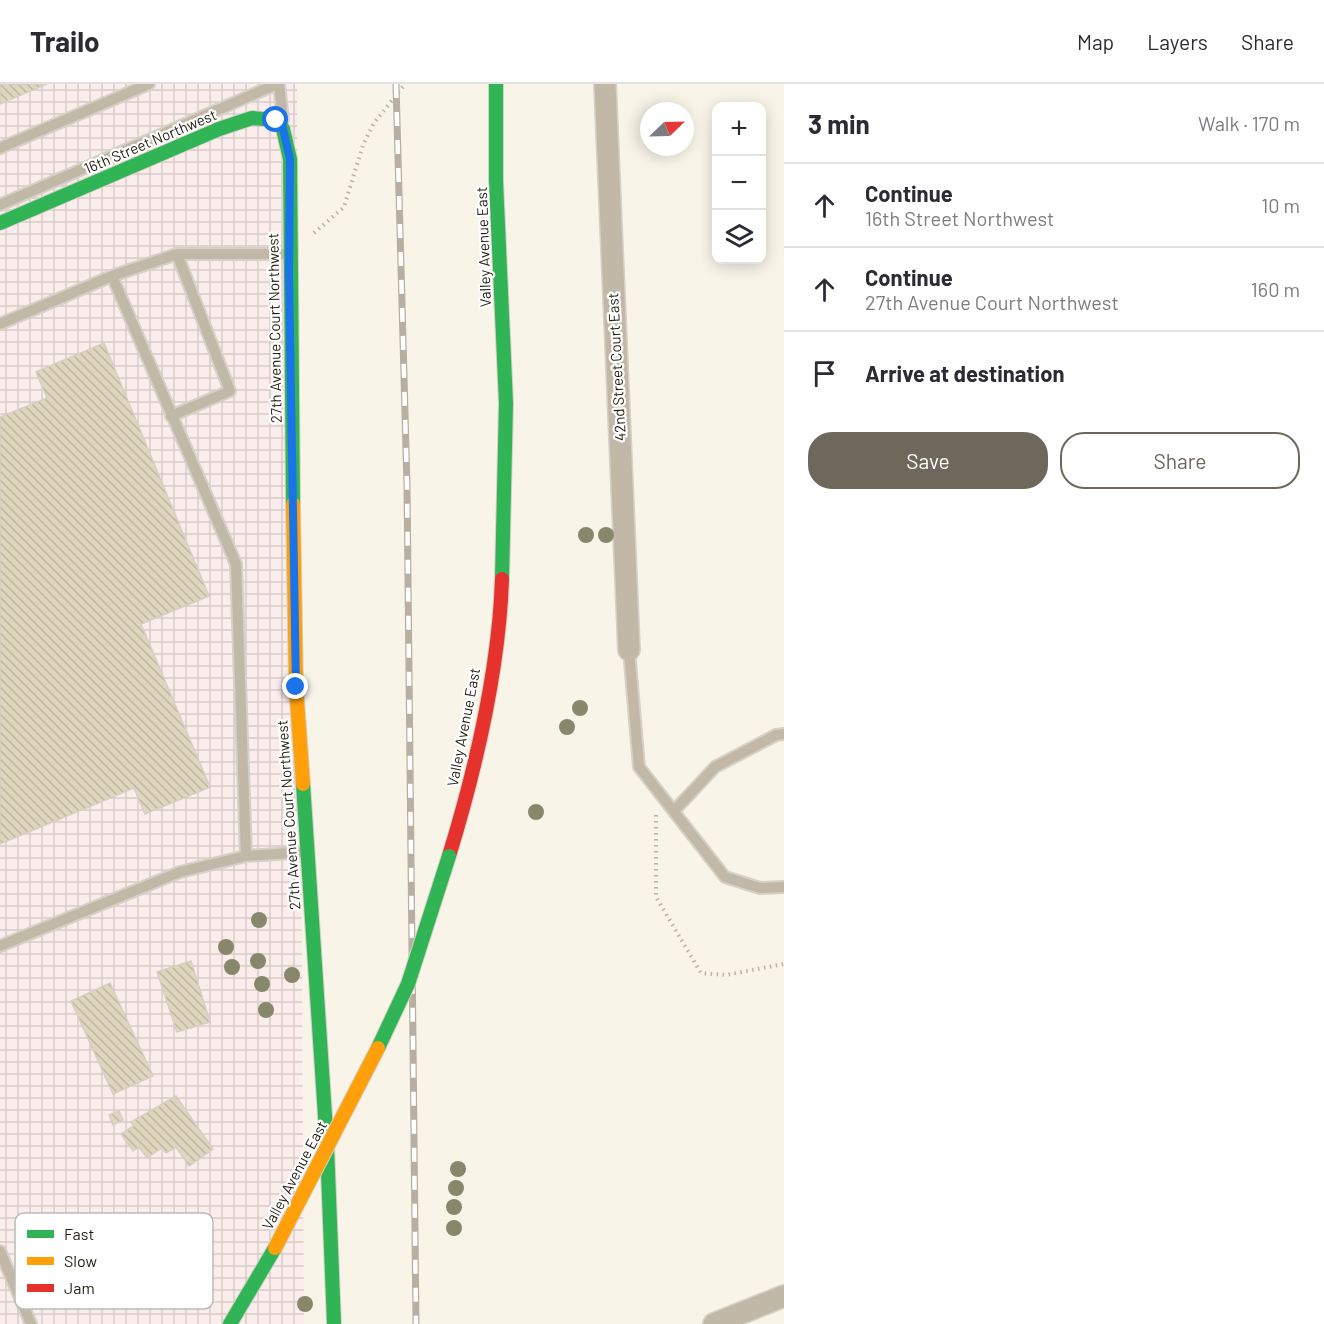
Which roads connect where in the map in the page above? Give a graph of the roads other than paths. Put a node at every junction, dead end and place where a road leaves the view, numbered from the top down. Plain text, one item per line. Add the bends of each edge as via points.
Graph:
1 (149, 84) edge
2 (278, 84) edge
3 (496, 84) edge
4 (605, 84) edge
5 (283, 129) junction
6 (0, 148) edge
7 (0, 205) edge
8 (0, 223) edge
9 (177, 254) junction
10 (289, 254) junction
11 (112, 276) junction
12 (0, 324) edge
13 (171, 416) junction
14 (629, 650) joint
15 (784, 734) edge
16 (674, 811) junction
17 (307, 852) junction
18 (246, 856) junction
19 (784, 887) edge
20 (0, 946) edge
21 (0, 1251) edge
22 (15, 1286) edge
23 (784, 1296) edge
24 (25, 1309) edge
25 (31, 1324) edge
26 (230, 1324) edge
27 (334, 1324) edge
28 (714, 1324) edge

1 - 6 lane
2 - 5 lane
2 - 7 lane
3 - 26 street, Valley Avenue East, bridge via 496,181 506,403 501,606 483,722 461,817 408,984 275,1248
4 - 14 street, 42nd Street Court East
5 - 8 street, 16th Street Northwest via 269,118 241,121
5 - 10 street, 27th Avenue Court Northwest via 290,159
9 - 10 lane
9 - 11 lane
9 - 13 lane via 230,391
10 - 17 street, 27th Avenue Court Northwest via 296,687
11 - 12 lane
11 - 13 lane
13 - 18 lane via 236,564
14 - 16 lane via 639,766
15 - 16 lane via 715,766
16 - 19 lane via 725,877 760,888
17 - 18 lane
17 - 27 street, 27th Avenue Court Northwest via 327,1146
18 - 20 lane via 180,872
21 - 22 lane
23 - 28 street
24 - 25 lane

